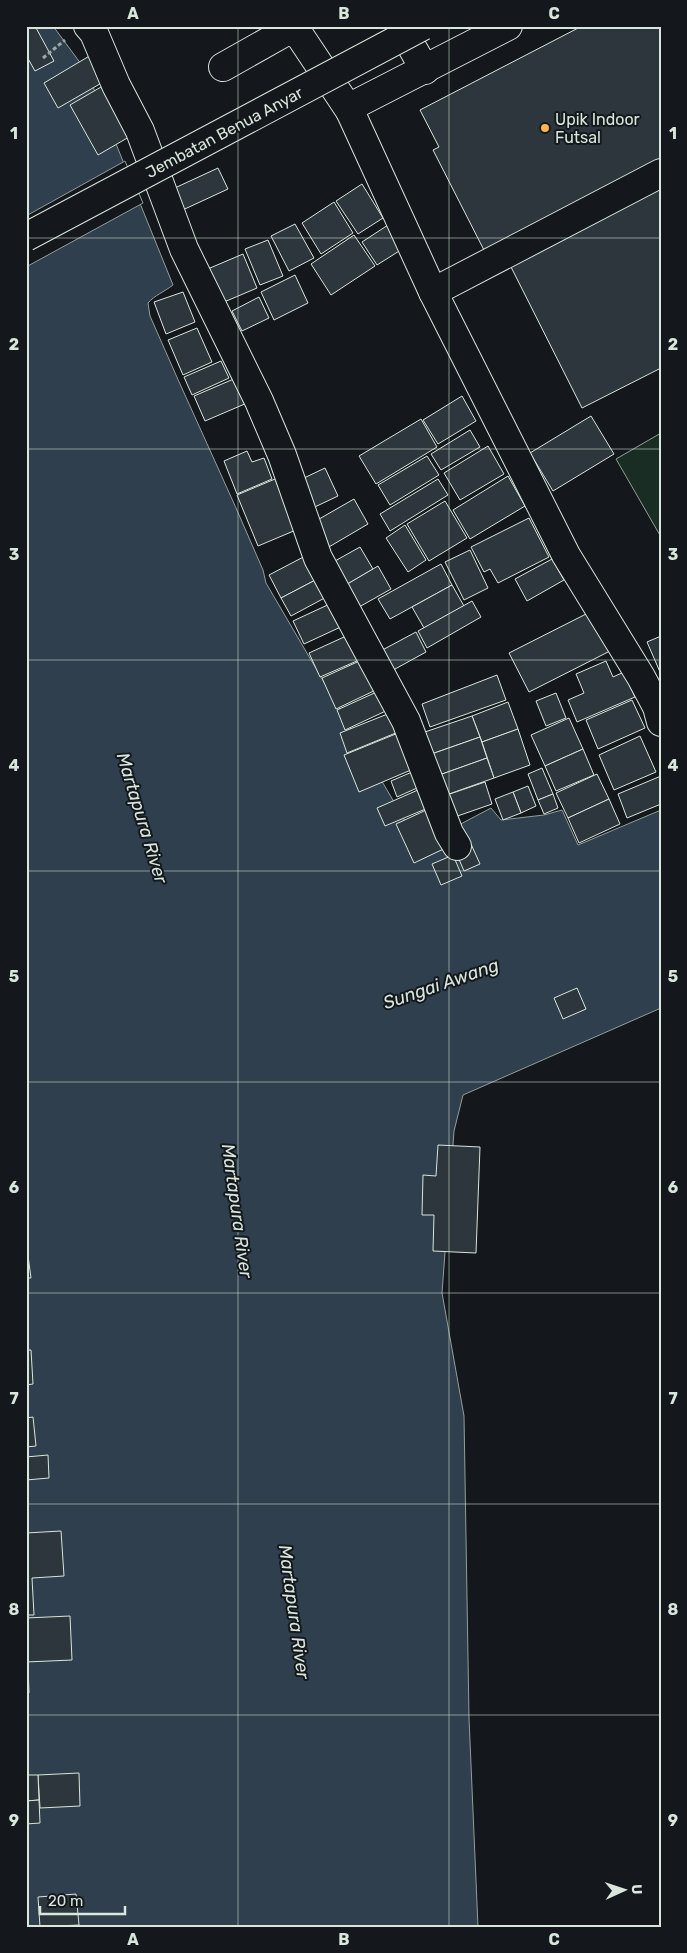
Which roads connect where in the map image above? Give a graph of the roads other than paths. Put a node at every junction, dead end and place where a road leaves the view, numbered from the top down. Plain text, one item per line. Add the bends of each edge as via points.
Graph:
1 (400, 26) edge
2 (423, 26) edge
3 (508, 26) edge
4 (77, 33) edge
5 (223, 67) dead end
6 (425, 70) junction
7 (350, 111) junction
8 (661, 173) edge
9 (26, 237) edge
10 (433, 292) junction
11 (661, 722) edge
12 (457, 846) dead end

1 - 6 street
2 - 9 street, Jembatan Benua Anyar, bridge
3 - 6 street
4 - 12 street via 94,33 140,131 184,249 282,455 318,558 406,721
5 - 7 street via 285,32 293,32 300,36
6 - 7 street via 354,105
7 - 10 street
8 - 10 street
10 - 11 street via 566,554 641,677

